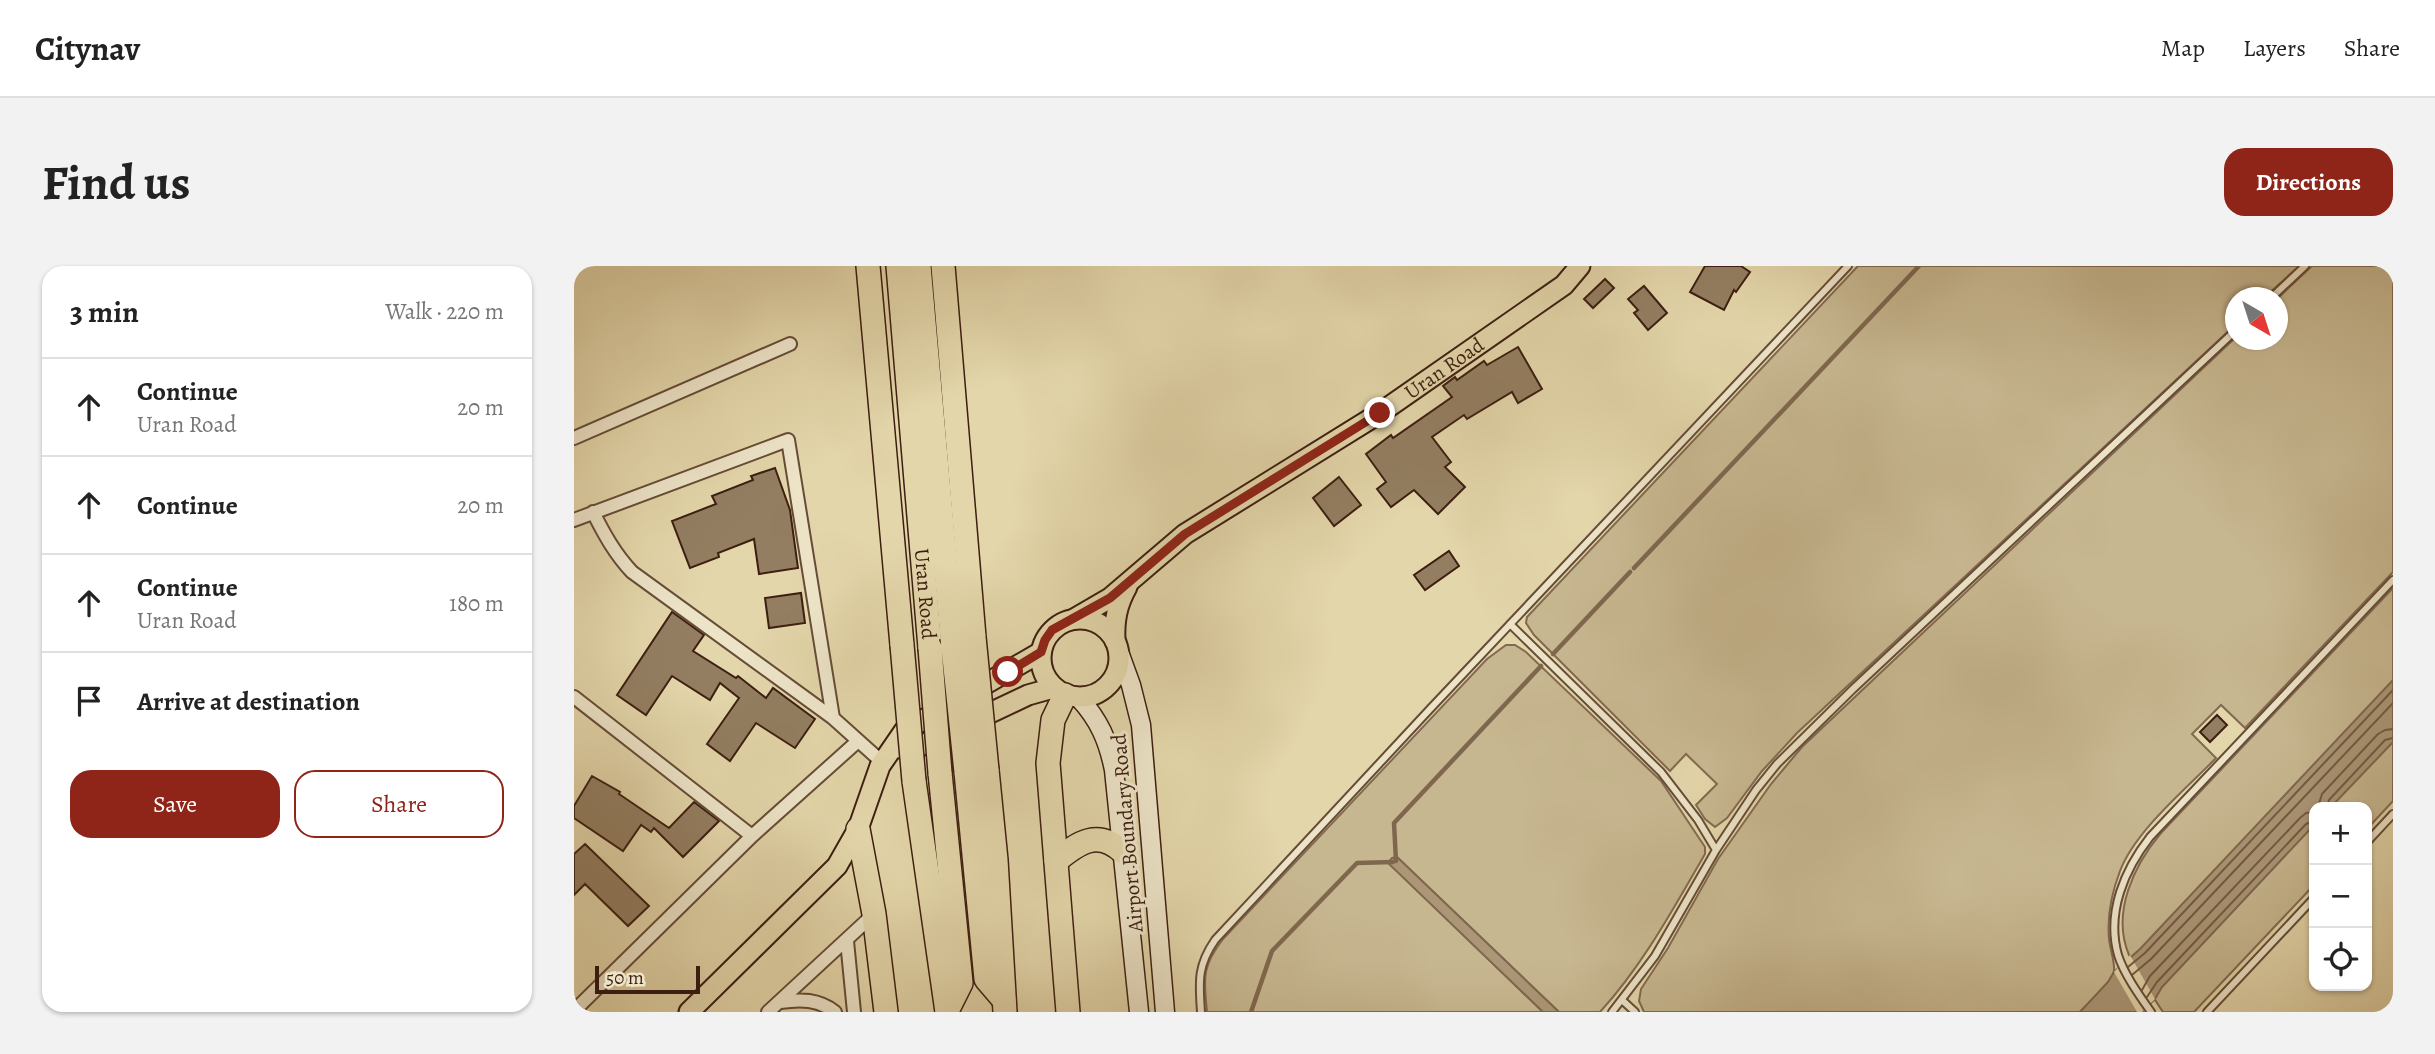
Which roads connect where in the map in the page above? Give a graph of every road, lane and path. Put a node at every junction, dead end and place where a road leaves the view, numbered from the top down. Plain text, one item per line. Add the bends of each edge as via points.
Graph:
1 (868, 266) edge
2 (898, 266) edge
3 (919, 266) edge
4 (943, 266) edge
5 (1580, 266) edge
6 (1849, 266) edge
7 (2305, 266) edge
8 (2283, 287) edge
9 (2225, 340) edge
10 (790, 344) dead end
11 (574, 438) edge
12 (593, 512) junction
13 (574, 520) edge
14 (2393, 580) edge
15 (1129, 583) junction
16 (1074, 619) junction
17 (1510, 624) junction
18 (963, 637) junction
19 (1117, 647) junction
20 (1041, 652) junction
21 (1066, 694) junction
22 (574, 697) edge
23 (833, 718) junction
24 (858, 741) junction
25 (888, 755) junction
26 (2393, 814) edge
27 (858, 829) junction
28 (752, 836) junction
29 (2372, 837) edge
30 (1716, 850) junction
31 (1123, 852) junction
32 (1056, 860) junction
33 (2309, 903) edge
34 (874, 914) junction
35 (847, 941) junction
36 (1622, 1000) junction
37 (780, 1002) junction
38 (1004, 1006) edge
39 (2149, 1009) edge
40 (574, 1011) edge
41 (689, 1012) edge
42 (768, 1012) edge
43 (835, 1012) edge
44 (854, 1012) edge
45 (886, 1012) edge
46 (947, 1012) edge
47 (1068, 1012) edge
48 (1139, 1012) edge
49 (1165, 1012) edge
50 (1202, 1012) edge
51 (1612, 1012) edge
52 (1634, 1012) edge
53 (2207, 1012) edge

1 - 46 highway, bridge via 914,780
2 - 46 highway, Uran Road, bridge via 961,983
3 - 18 highway, Uran Road
4 - 18 highway
5 - 15 main road, Uran Road via 1564,285 1380,413 1185,534
6 - 17 lane
7 - 8 lane
9 - 30 lane via 1812,728 1756,790
10 - 11 street
12 - 13 street
12 - 23 street via 618,557 632,572
12 - 23 street via 788,440
14 - 39 lane via 2137,853 2124,879 2116,913 2116,944 2122,964
15 - 16 main road, Uran Road
15 - 19 main road, Uran Road via 1117,606
16 - 19 main road via 1098,623
16 - 20 main road via 1052,630
17 - 30 lane via 1661,772
17 - 50 lane via 1215,940 1201,964
18 - 38 highway, Uran Road, bridge via 977,771 986,979
19 - 21 main road via 1119,666 1104,689 1092,696
19 - 49 street, Airport Boundary Road via 1141,725
20 - 21 main road via 1045,677
20 - 25 main road via 904,732
21 - 25 main road via 1028,695 914,750
21 - 31 street, Airport Boundary Road via 1092,713 1109,745
21 - 32 highway via 1049,740
22 - 28 street
23 - 24 street
24 - 25 street
24 - 28 street
25 - 27 main road
26 - 29 lane
27 - 34 highway
27 - 41 main road via 837,866
28 - 40 street
30 - 36 lane via 1662,946
31 - 32 highway via 1111,841 1097,839 1083,842
31 - 48 street, Airport Boundary Road
32 - 47 highway
33 - 53 lane
34 - 35 street
34 - 45 highway
35 - 37 street
35 - 44 street
36 - 51 lane
36 - 52 lane
37 - 42 street
37 - 43 street via 809,1000

